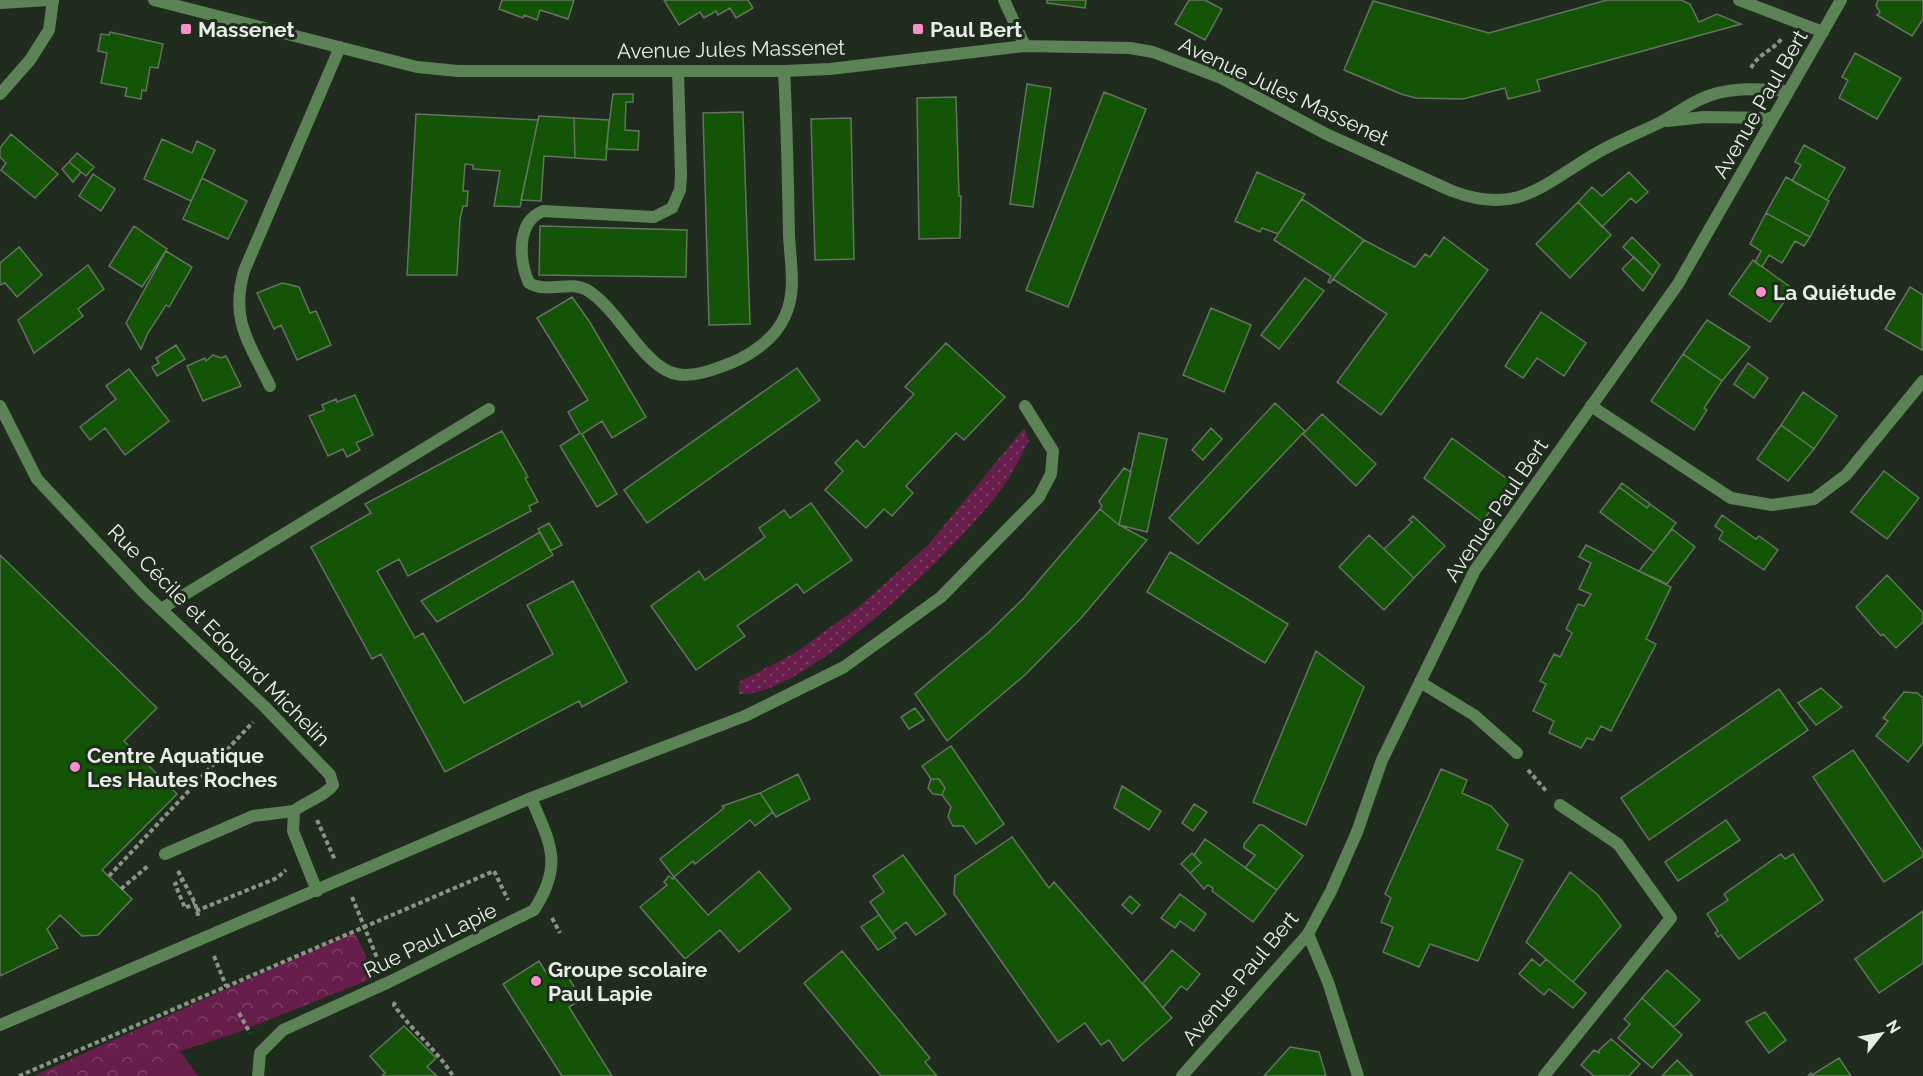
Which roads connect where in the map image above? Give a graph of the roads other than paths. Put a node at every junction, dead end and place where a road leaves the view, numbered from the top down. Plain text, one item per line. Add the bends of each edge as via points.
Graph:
1 (51, 0) edge
2 (154, 0) edge
3 (1004, 0) edge
4 (1739, 0) edge
5 (1841, 0) edge
6 (0, 3) edge
7 (1823, 32) junction
8 (1025, 46) junction
9 (340, 47) junction
10 (678, 71) junction
11 (784, 71) junction
12 (1787, 91) junction
13 (0, 94) edge
14 (1772, 118) junction
15 (1660, 122) junction
16 (1923, 381) edge
17 (270, 386) dead end
18 (0, 406) edge
19 (1025, 406) dead end
20 (1591, 406) junction
21 (489, 409) dead end
22 (161, 609) junction
23 (1420, 682) junction
24 (1517, 753) road end
25 (531, 798) junction
26 (1560, 805) road end
27 (294, 811) junction
28 (165, 854) dead end
29 (317, 891) junction
30 (1308, 934) junction
31 (0, 1025) edge
32 (258, 1076) edge
33 (1182, 1076) edge
34 (1358, 1076) edge
35 (1544, 1076) edge

1 - 6 street
1 - 13 street via 49,30 30,60
2 - 9 street, Avenue Jules Massenet
3 - 8 street
4 - 7 street
5 - 7 street, Avenue Paul Bert
7 - 12 street, Avenue Paul Bert
8 - 11 street, Avenue Jules Massenet
8 - 15 street, Avenue Jules Massenet via 1130,48 1178,60 1221,78 1326,134 1452,191 1483,200 1529,194 1546,187 1594,154
9 - 10 street, Avenue Jules Massenet via 417,67 458,71
9 - 17 street via 237,295 239,318
10 - 11 street, Avenue Jules Massenet
10 - 11 street via 681,176 672,208 654,217 543,212 529,220 524,229 523,258 529,283 545,288 583,288 603,300 648,356 670,373 701,374 733,363 758,348 786,315 792,275
12 - 14 street, Avenue Paul Bert
12 - 15 street, Avenue Jules Massenet via 1742,88 1702,98
14 - 15 street, Avenue Jules Massenet via 1704,117
14 - 20 street, Avenue Paul Bert via 1678,284
16 - 20 street via 1846,475 1814,499 1772,505 1731,498
18 - 22 street, Rue Cécile et Edouard Michelin via 38,479
19 - 25 street via 1053,451 1051,474 1040,497 941,597 844,667 745,716
20 - 23 street, Avenue Paul Bert via 1474,570
21 - 22 street
22 - 27 street, Rue Cécile et Edouard Michelin via 266,708 330,776 333,785 329,791 307,800
23 - 24 street via 1474,715
23 - 30 street, Avenue Paul Bert via 1382,760 1331,891
25 - 29 street
25 - 32 street, Rue Paul Lapie via 552,847 548,888 534,909 283,1030 260,1053
26 - 35 street via 1618,844 1671,918
27 - 28 street via 253,816
27 - 29 street via 293,831
29 - 31 street
30 - 33 street, Avenue Paul Bert
30 - 34 street

